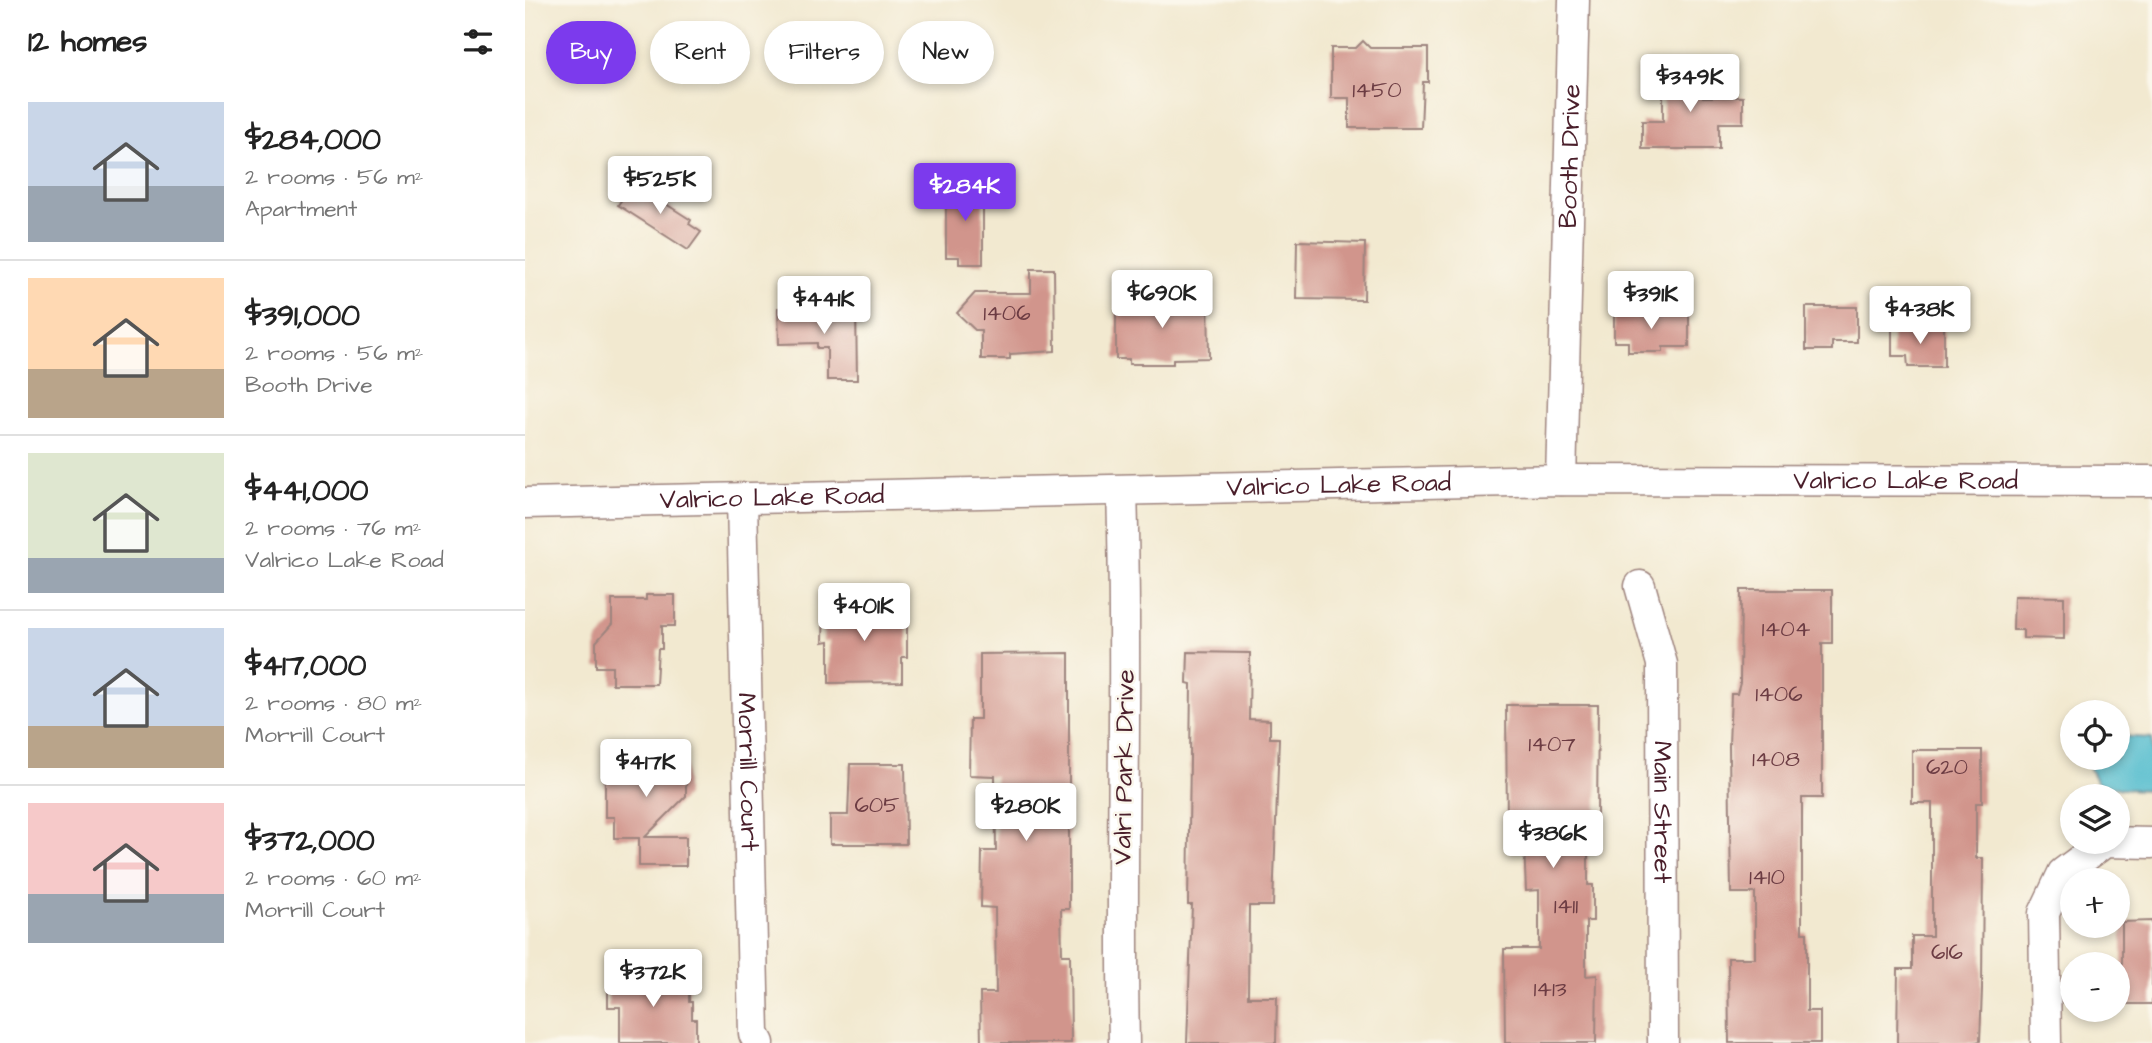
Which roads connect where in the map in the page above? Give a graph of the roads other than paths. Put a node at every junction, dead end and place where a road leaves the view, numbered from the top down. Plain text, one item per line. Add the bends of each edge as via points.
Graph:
1 (1574, 0) edge
2 (1561, 480) junction
3 (2152, 481) edge
4 (1122, 491) junction
5 (742, 499) junction
6 (525, 503) edge
7 (1640, 586) dead end
8 (2152, 843) edge
9 (759, 1043) edge
10 (1124, 1043) edge
11 (1663, 1043) edge
12 (2046, 1043) edge

1 - 2 street, Booth Drive
2 - 3 street, Valrico Lake Road
2 - 4 street, Valrico Lake Road
4 - 5 street, Valrico Lake Road
4 - 10 street, Valri Park Drive via 1126,613
5 - 6 street, Valrico Lake Road
5 - 9 street, Morrill Court via 754,1034
7 - 11 street, Main Street via 1662,664
8 - 12 street via 2105,842 2063,873 2044,913

